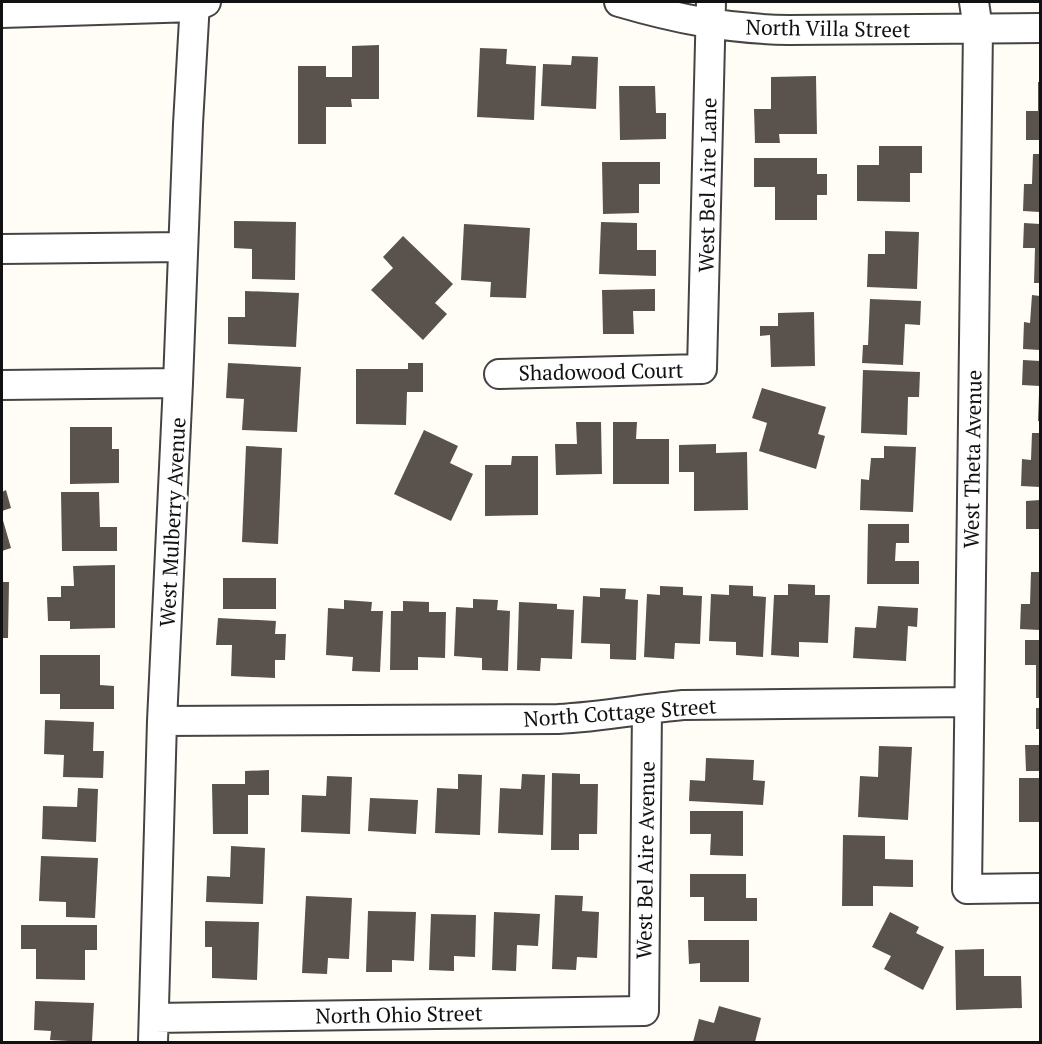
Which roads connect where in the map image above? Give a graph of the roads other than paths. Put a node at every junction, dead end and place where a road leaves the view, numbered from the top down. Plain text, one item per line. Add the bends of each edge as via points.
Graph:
1 (619, 2) edge
2 (199, 3) edge
3 (2, 13) edge
4 (711, 13) edge
5 (976, 15) edge
6 (1041, 28) edge
7 (183, 247) junction
8 (2, 249) edge
9 (702, 369) joint
10 (499, 374) dead end
11 (178, 383) junction
12 (2, 385) edge
13 (969, 702) junction
14 (647, 709) junction
15 (162, 721) junction
16 (1041, 888) edge
17 (644, 1011) joint
18 (154, 1030) edge

1 - 4 street, North Villa Street via 659,14
2 - 3 street
2 - 7 street, West Mulberry Avenue via 188,124
4 - 5 street, North Villa Street via 789,30
4 - 9 street, West Bel Aire Lane
5 - 6 street, North Villa Street
5 - 13 street, West Theta Avenue
7 - 8 street
7 - 11 street, West Mulberry Avenue
9 - 10 street, Shadowood Court
11 - 12 street
11 - 15 street, West Mulberry Avenue
13 - 14 street, North Cottage Street via 683,705
13 - 16 street, West Theta Avenue via 967,889
14 - 15 street, North Cottage Street via 558,719
14 - 17 street, West Bel Aire Avenue
15 - 18 street, West Mulberry Avenue
17 - 18 street, North Ohio Street

